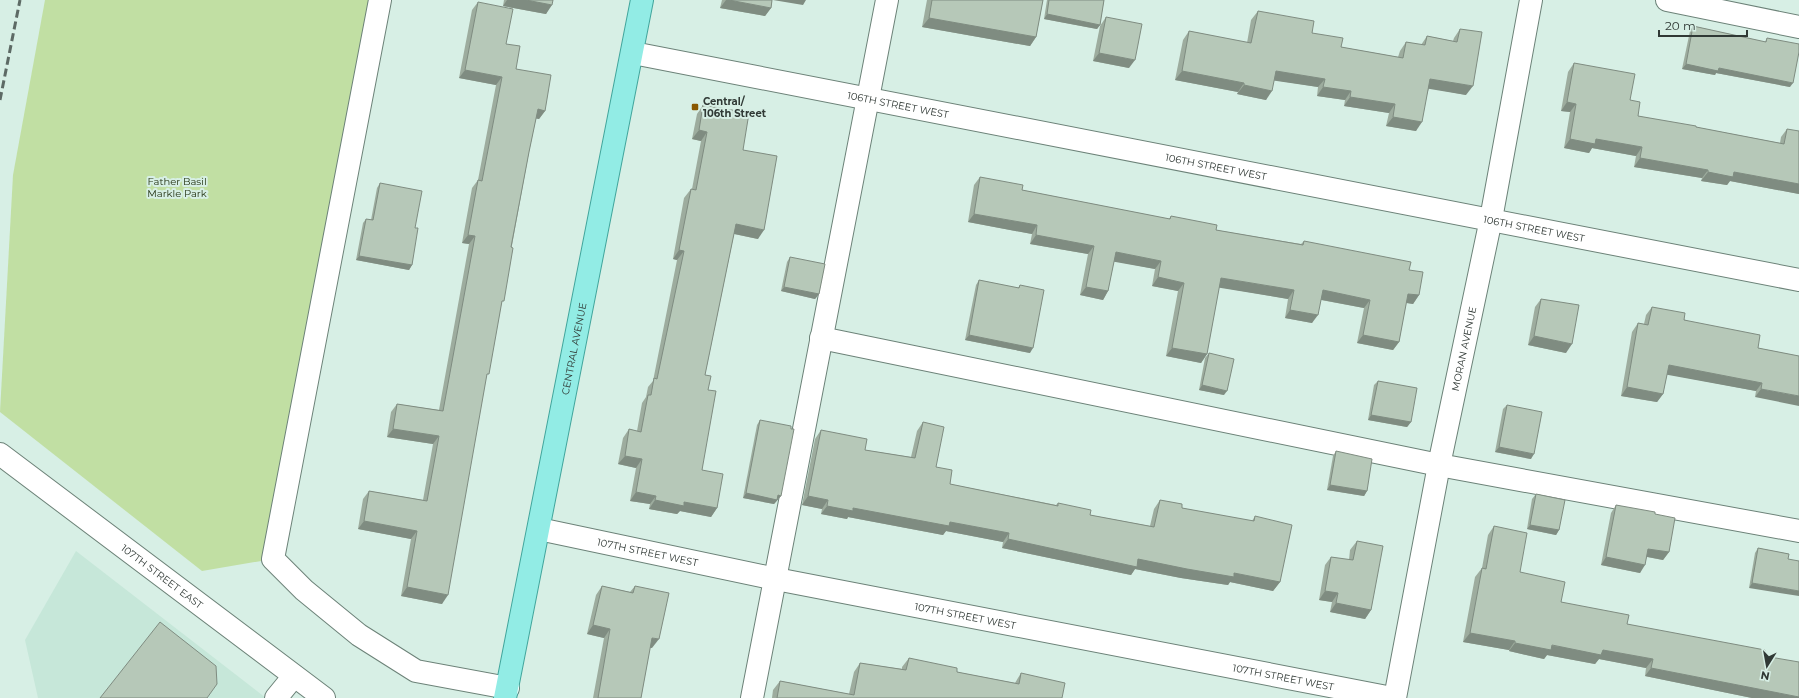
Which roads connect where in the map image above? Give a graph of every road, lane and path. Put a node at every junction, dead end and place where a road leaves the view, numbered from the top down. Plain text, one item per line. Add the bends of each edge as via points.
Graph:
1 (380, 0) edge
2 (642, 0) edge
3 (887, 0) edge
4 (1531, 0) edge
5 (1667, 0) edge
6 (1799, 27) edge
7 (633, 53) junction
8 (867, 98) junction
9 (1491, 219) junction
10 (1799, 280) edge
11 (821, 338) junction
12 (0, 454) edge
13 (1439, 465) junction
14 (539, 529) junction
15 (1799, 531) edge
16 (776, 579) junction
17 (294, 676) junction
18 (506, 693) edge
19 (276, 698) edge
20 (324, 698) edge
21 (752, 698) edge
22 (1393, 698) edge

1 - 18 street via 273,559 304,590 359,635 416,671
2 - 7 main road, CENTRAL AVENUE
3 - 8 street
4 - 9 street, MORAN AVENUE
5 - 6 street
7 - 8 street, 106TH STREET WEST
7 - 14 main road, CENTRAL AVENUE
8 - 9 street, 106TH STREET WEST
8 - 11 street
9 - 10 street, 106TH STREET WEST
9 - 13 street, MORAN AVENUE
11 - 13 street
11 - 16 street
12 - 17 street, 107TH STREET EAST
13 - 15 street
13 - 22 street, MORAN AVENUE
14 - 16 street, 107TH STREET WEST
14 - 18 main road, CENTRAL AVENUE
16 - 21 street
16 - 22 street, 107TH STREET WEST
17 - 19 street
17 - 20 street, 107TH STREET EAST

